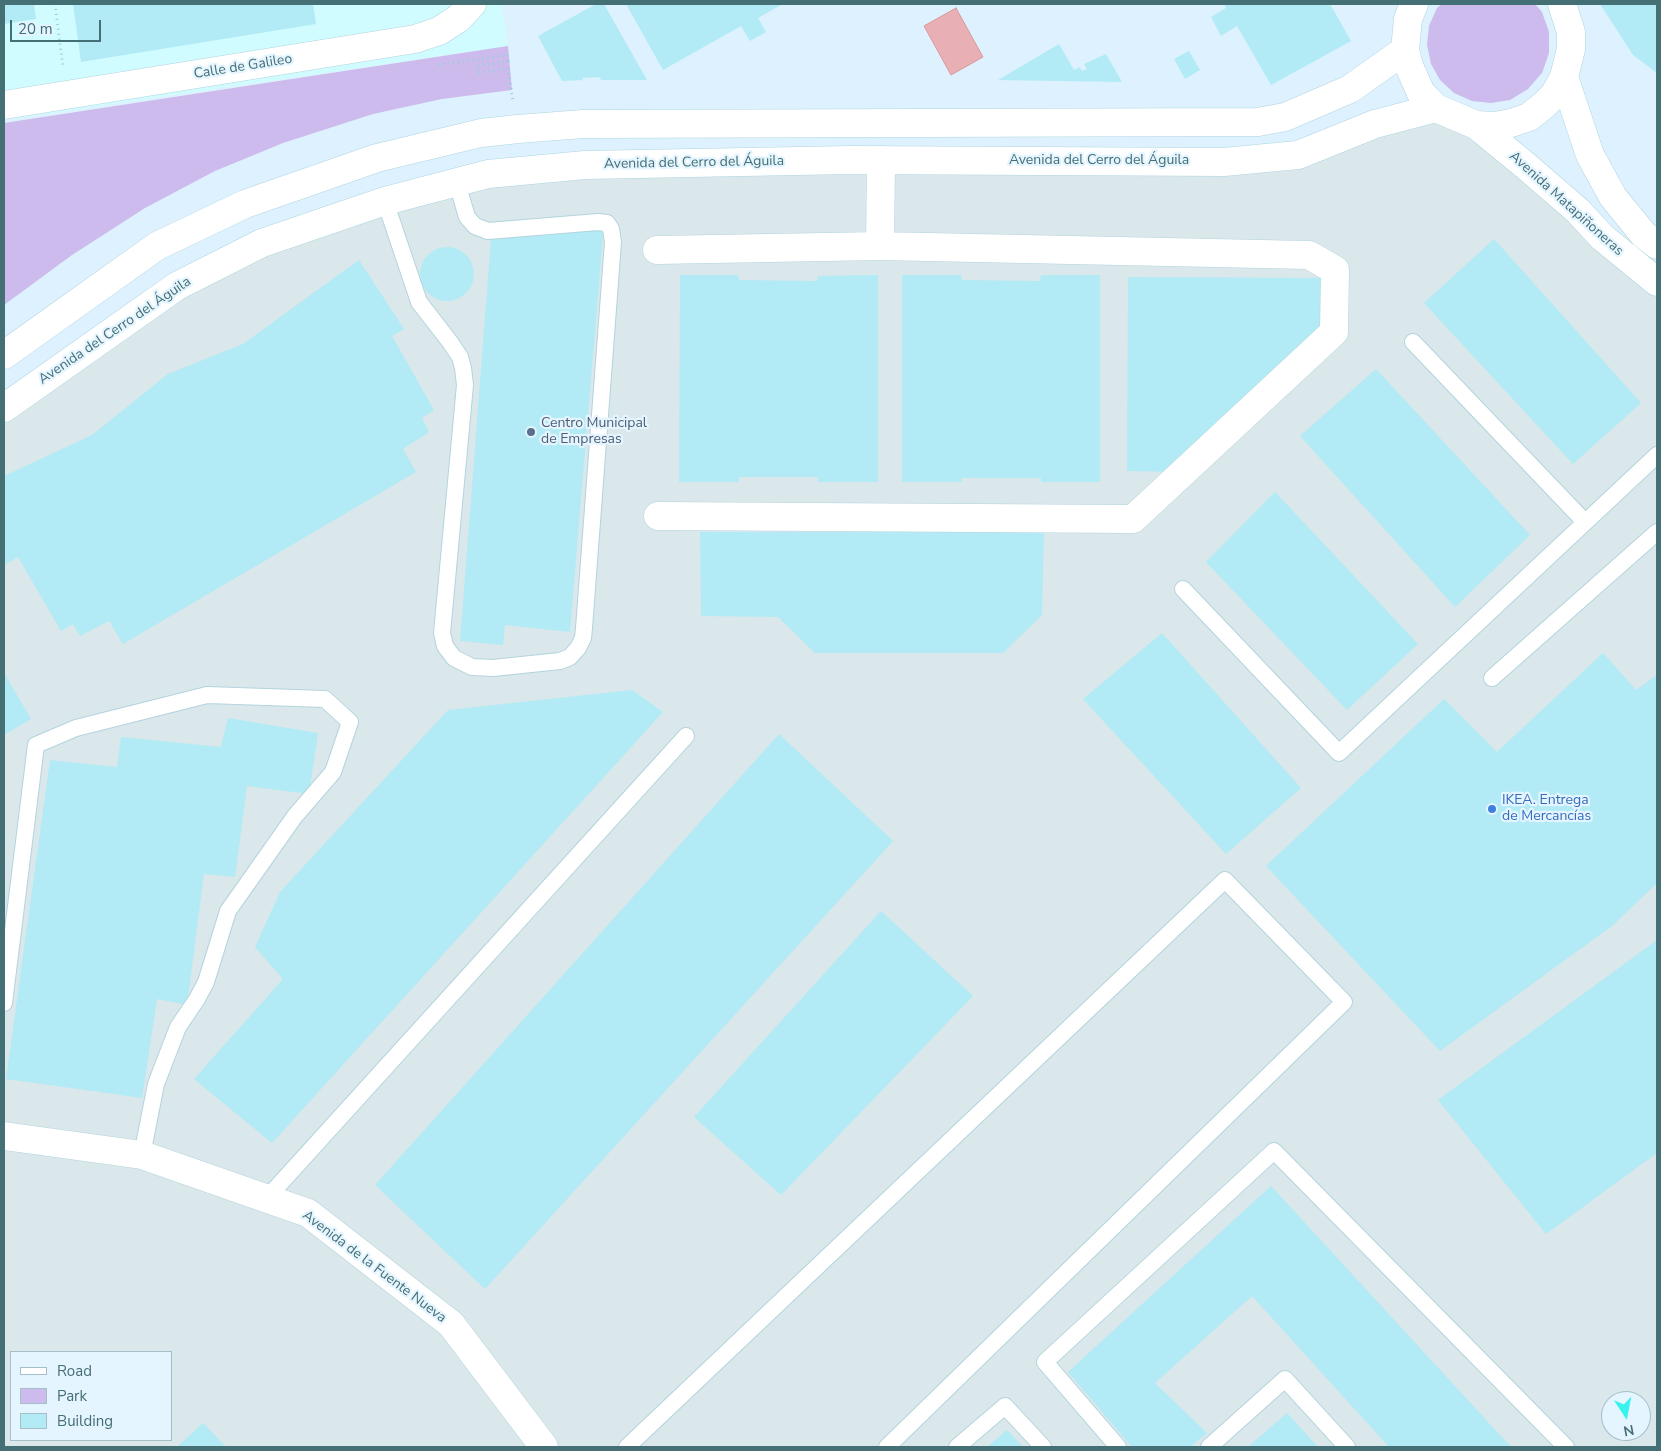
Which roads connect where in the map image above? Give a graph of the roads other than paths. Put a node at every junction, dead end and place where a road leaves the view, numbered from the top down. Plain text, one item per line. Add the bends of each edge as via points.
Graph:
1 (472, 4) edge
2 (1414, 4) edge
3 (1562, 4) edge
4 (1405, 50) junction
5 (1564, 77) junction
6 (4, 105) edge
7 (1436, 108) junction
8 (1476, 125) junction
9 (880, 160) junction
10 (457, 182) junction
11 (385, 200) junction
12 (1657, 245) edge
13 (880, 246) junction
14 (657, 250) dead end
15 (1657, 282) edge
16 (1413, 342) dead end
17 (4, 355) edge
18 (4, 408) edge
19 (1657, 455) edge
20 (658, 516) dead end
21 (1586, 522) junction
22 (1657, 532) edge
23 (1183, 589) dead end
24 (1492, 678) dead end
25 (686, 736) dead end
26 (4, 1003) edge
27 (4, 1136) edge
28 (142, 1155) junction
29 (266, 1198) junction
30 (544, 1447) edge
31 (627, 1447) edge
32 (887, 1447) edge
33 (957, 1447) edge
34 (1043, 1447) edge
35 (1118, 1447) edge
36 (1209, 1447) edge
37 (1347, 1447) edge
38 (1566, 1447) edge

1 - 6 main road, Calle de Galileo via 460,18 439,31 415,39
2 - 4 main road via 1408,19
3 - 5 main road via 1572,32
4 - 7 main road via 1421,93
4 - 17 main road via 1350,89 1285,117 1258,122 583,124 481,133 377,158 245,204 157,246
5 - 8 main road via 1554,95 1529,117 1495,126
5 - 12 main road via 1590,155 1613,197
7 - 8 main road
7 - 9 main road, Avenida del Cerro del Águila via 1374,124 1298,155 1224,162
8 - 15 main road, Avenida Matapiñoneras
9 - 10 main road, Avenida del Cerro del Águila via 585,165 488,174
9 - 13 main road
10 - 11 main road, Avenida del Cerro del Águila
10 - 11 lane via 466,217 475,226 488,231 598,222 607,223 611,229 613,242 583,638 570,657 560,661 472,667 454,658 445,646 442,633 465,385 463,368 450,342 419,302
11 - 18 main road, Avenida del Cerro del Águila via 262,243 177,286
13 - 14 main road
13 - 20 main road via 1309,255 1335,270 1334,332 1132,519
16 - 21 lane
19 - 21 lane
21 - 23 lane via 1340,753
22 - 24 lane
25 - 29 lane
26 - 28 lane via 36,745 76,728 207,695 325,699 350,722 333,772 295,816 228,911 206,982 178,1026 156,1084
27 - 28 main road, Avenida de la Fuente Nueva
28 - 29 main road, Avenida de la Fuente Nueva
29 - 30 main road, Avenida de la Fuente Nueva via 308,1213 451,1324
31 - 32 lane via 1225,880 1344,1002
33 - 34 lane via 1005,1406
35 - 38 lane via 1045,1362 1274,1151
36 - 37 lane via 1284,1379

